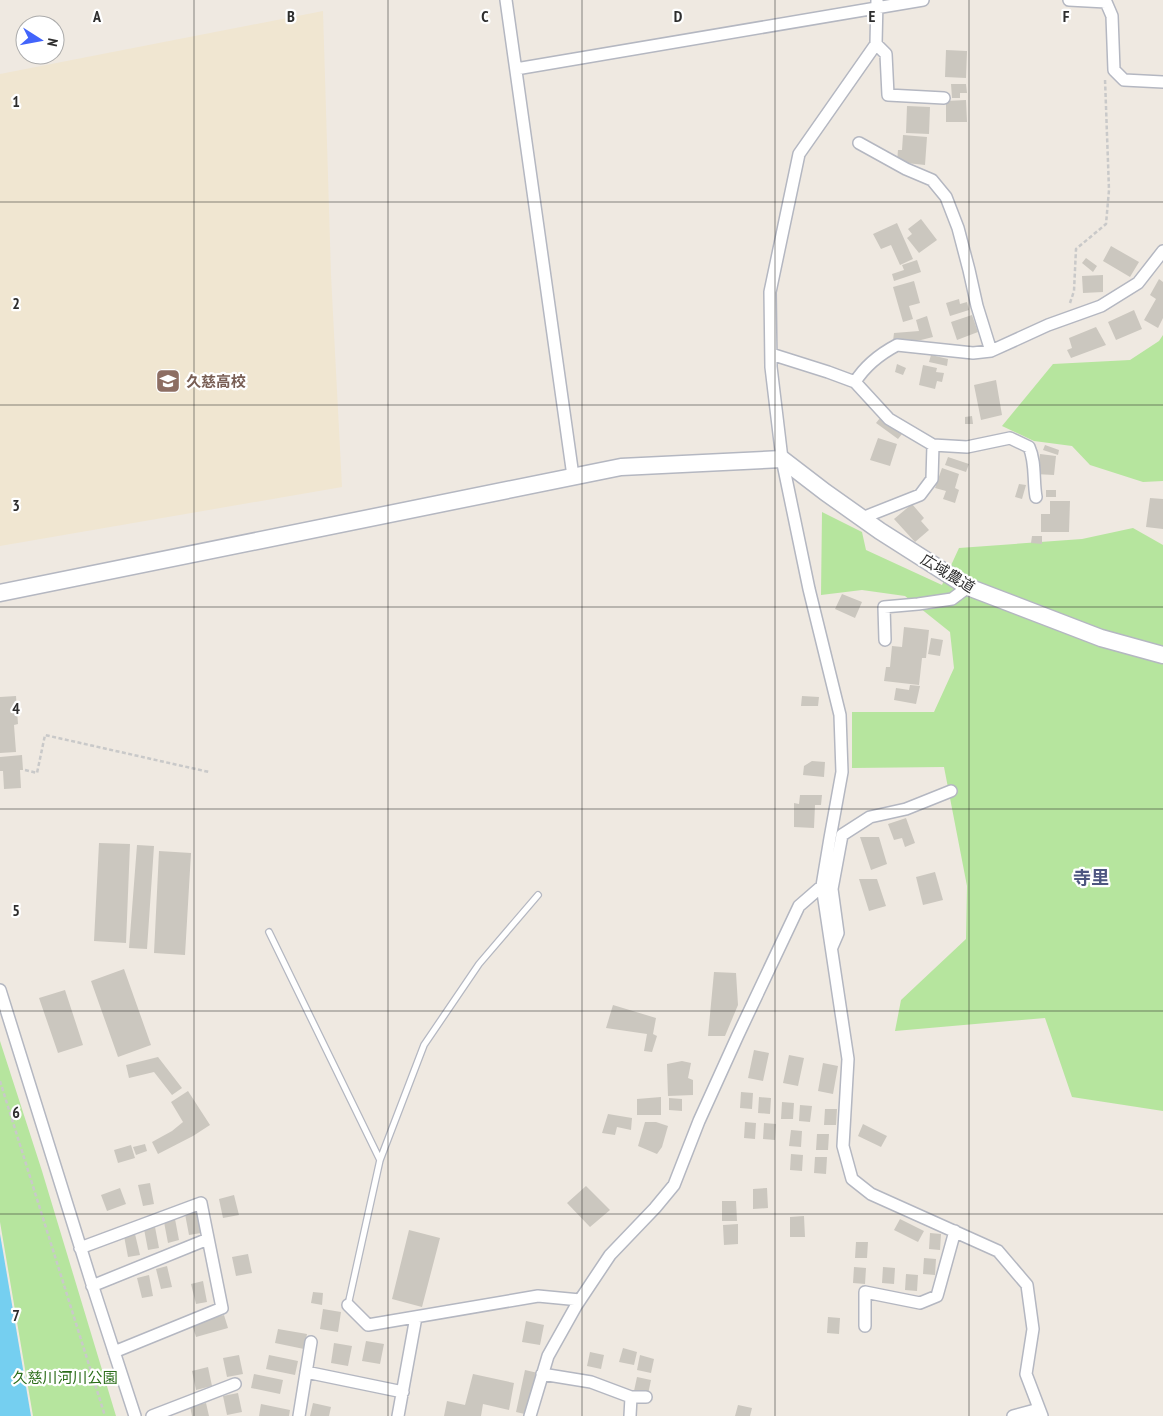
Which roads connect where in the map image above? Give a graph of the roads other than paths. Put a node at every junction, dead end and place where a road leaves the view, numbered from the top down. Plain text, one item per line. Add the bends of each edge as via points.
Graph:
1 (506, 0) edge
2 (923, 0) edge
3 (1069, 0) edge
4 (877, 4) edge
5 (876, 44) junction
6 (516, 69) junction
7 (1163, 82) edge
8 (944, 98) dead end
9 (859, 143) dead end
10 (1163, 251) edge
11 (991, 351) junction
12 (771, 354) junction
13 (855, 382) junction
14 (932, 445) junction
15 (782, 459) junction
16 (573, 476) junction
17 (1036, 497) dead end
18 (862, 518) junction
19 (968, 587) junction
20 (0, 592) edge
21 (885, 640) dead end
22 (1163, 655) edge
23 (951, 790) dead end
24 (822, 886) junction
25 (538, 895) dead end
26 (269, 932) dead end
27 (832, 948) junction
28 (0, 990) edge
29 (380, 1160) junction
30 (955, 1232) junction
31 (208, 1239) junction
32 (80, 1248) junction
33 (92, 1286) junction
34 (580, 1300) junction
35 (348, 1304) joint
36 (416, 1317) junction
37 (865, 1326) dead end
38 (311, 1342) dead end
39 (114, 1352) junction
40 (306, 1372) junction
41 (542, 1374) junction
42 (235, 1384) dead end
43 (402, 1392) junction
44 (631, 1397) junction
45 (646, 1397) dead end
46 (1040, 1412) edge
47 (135, 1416) edge
48 (152, 1416) edge
49 (299, 1416) edge
50 (398, 1416) edge
51 (530, 1416) edge
52 (630, 1416) edge
53 (1013, 1416) edge

1 - 6 street
2 - 4 street
3 - 7 street via 1106,2 1112,16 1114,70 1124,80
4 - 5 street
4 - 6 street
5 - 8 street via 886,54 888,95
5 - 12 street via 799,154 770,292
6 - 16 street
9 - 11 street via 932,180 946,197 958,228
10 - 11 street via 1138,283 1100,306
11 - 13 street via 973,353 897,345 862,372
12 - 13 street
12 - 15 street
13 - 14 street via 889,419
14 - 17 street via 967,447 1010,438 1029,447 1033,455
14 - 18 street via 932,479 920,495
15 - 16 street via 620,467
15 - 18 street, 広域農道
15 - 24 street via 840,715 842,772
16 - 20 street
18 - 19 street, 広域農道
19 - 21 street via 952,599 884,607
19 - 22 street, 広域農道 via 1101,638
23 - 27 street via 906,809 870,816 842,835 832,889 838,933
24 - 27 street
24 - 34 street via 799,906 699,1121 674,1185 610,1255
25 - 29 lane via 479,964 424,1045
26 - 29 lane
27 - 30 street via 848,1059 843,1146 852,1179 871,1194
28 - 32 street
29 - 35 lane
30 - 37 street via 936,1296 920,1303 865,1292
30 - 46 street via 998,1250 1027,1286 1033,1329 1026,1374
31 - 32 street via 201,1202
31 - 33 street
31 - 39 street via 222,1308
32 - 33 street
33 - 39 street
34 - 36 street via 538,1296
34 - 41 street via 548,1356
35 - 36 street via 368,1326
36 - 43 street
38 - 40 street
39 - 47 street
40 - 43 street
40 - 49 street
41 - 44 street via 591,1382
41 - 51 street
42 - 48 street
43 - 50 street
44 - 45 street
44 - 52 street
46 - 53 street

